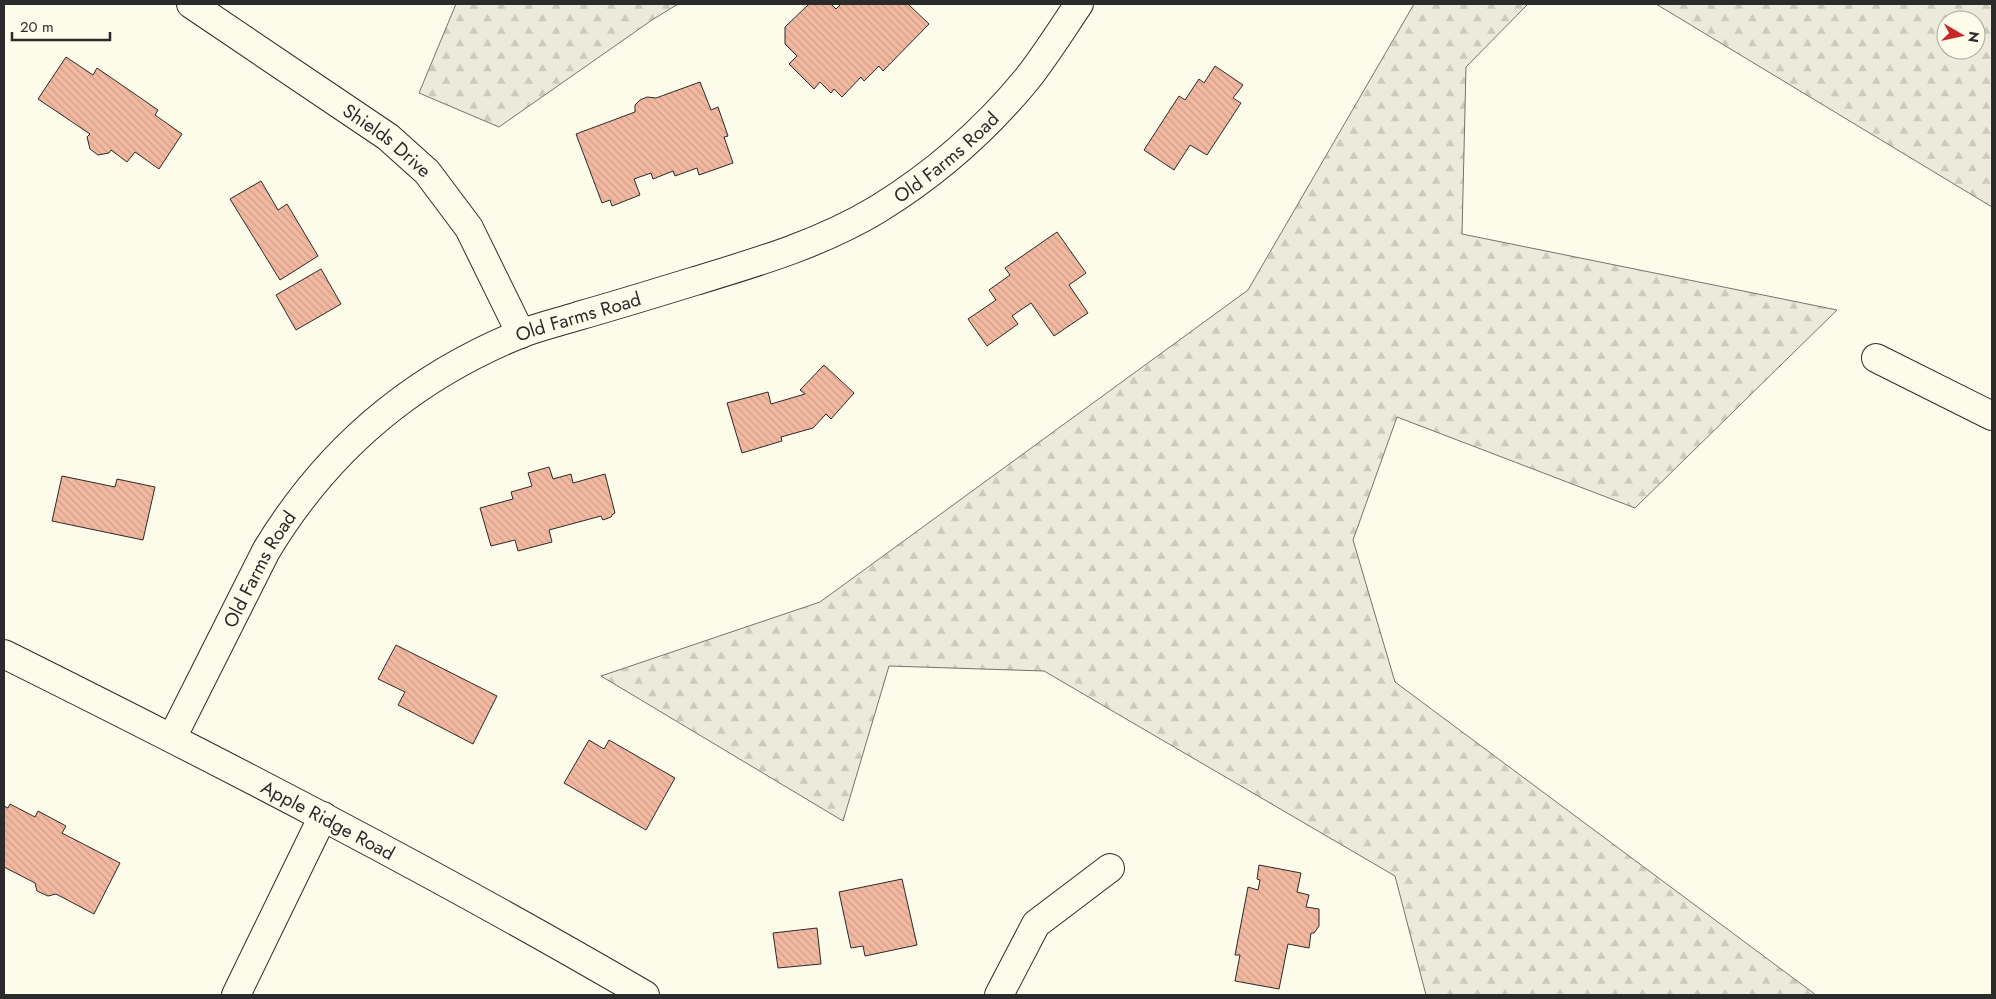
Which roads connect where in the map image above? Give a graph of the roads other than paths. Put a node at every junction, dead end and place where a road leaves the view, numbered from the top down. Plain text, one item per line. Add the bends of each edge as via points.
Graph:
1 (191, 4) edge
2 (1079, 4) edge
3 (521, 334) junction
4 (1876, 358) dead end
5 (1992, 416) edge
6 (4, 654) edge
7 (172, 738) junction
8 (322, 816) junction
9 (1110, 868) dead end
10 (236, 995) edge
11 (645, 995) edge
12 (999, 995) edge

1 - 3 street, Shields Drive via 388,137 427,172 469,228
2 - 3 street, Old Farms Road via 1028,78 983,128 932,172 878,209 818,240 755,263
3 - 7 street, Old Farms Road via 459,362 407,395 360,433 317,478 280,526 266,551
4 - 5 street
6 - 7 street, Apple Ridge Road
7 - 8 street, Apple Ridge Road
8 - 10 street
8 - 11 street, Apple Ridge Road
9 - 12 street via 1036,924

